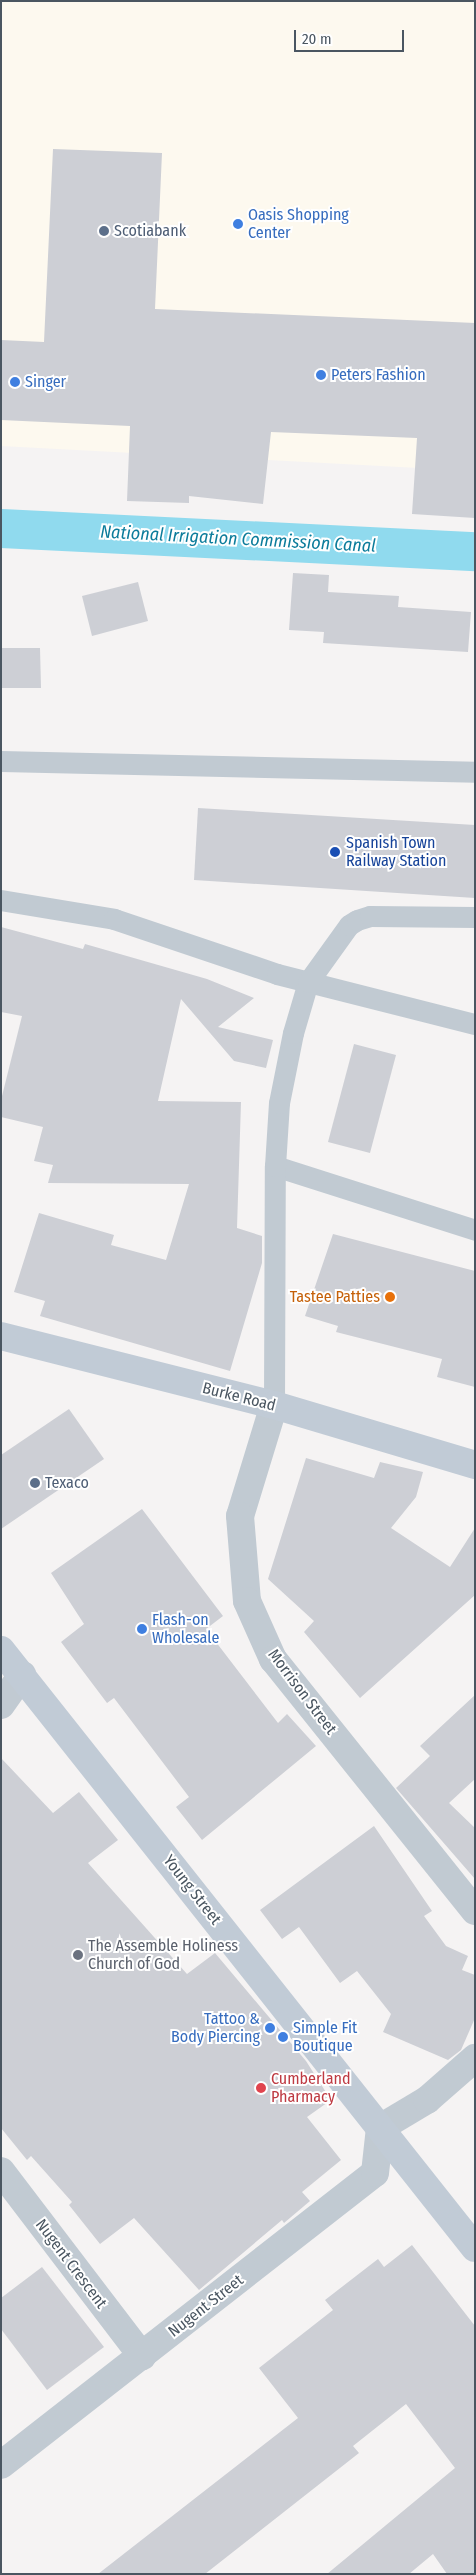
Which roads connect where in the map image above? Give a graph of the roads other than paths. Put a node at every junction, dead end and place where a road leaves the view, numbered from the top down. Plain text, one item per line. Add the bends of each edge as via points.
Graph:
1 (1, 761) edge
2 (475, 772) edge
3 (1, 900) edge
4 (475, 916) edge
5 (308, 982) junction
6 (475, 1024) edge
7 (275, 1166) junction
8 (475, 1230) edge
9 (1, 1336) edge
10 (274, 1405) junction
11 (475, 1465) edge
12 (1, 1650) edge
13 (22, 1675) junction
14 (1, 1705) edge
15 (475, 1911) edge
16 (475, 2058) edge
17 (380, 2128) junction
18 (1, 2171) edge
19 (475, 2248) edge
20 (142, 2356) junction
21 (1, 2465) edge

1 - 2 lane
3 - 5 lane via 114,919
4 - 5 lane via 370,916 357,920 349,925
5 - 6 lane
5 - 7 lane via 293,1033 279,1103
7 - 8 lane
7 - 10 lane
9 - 10 street, Burke Road
10 - 11 street, Burke Road
10 - 15 street, Morrison Street via 240,1516 246,1601 273,1659
12 - 13 street, Young Street
13 - 14 street
13 - 17 street, Young Street
16 - 17 street via 427,2100
17 - 19 street, Young Street
17 - 20 street, Nugent Street via 375,2172
18 - 20 street, Nugent Crescent
20 - 21 street, Nugent Street

